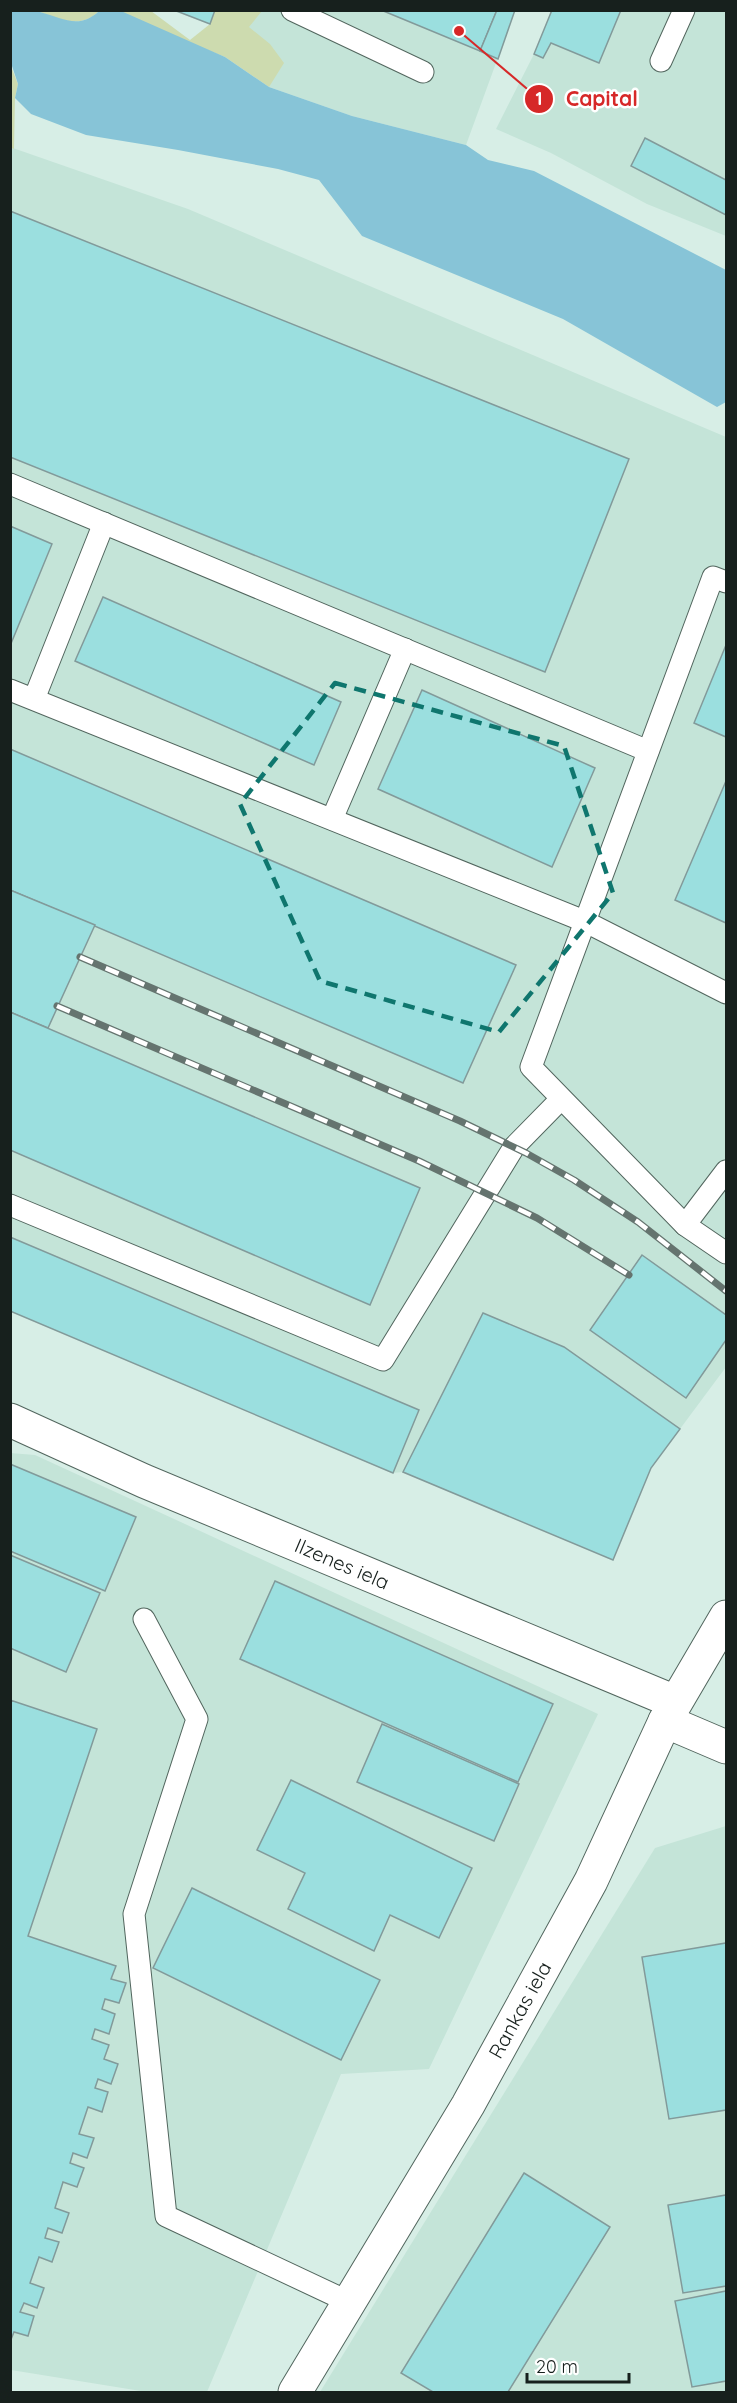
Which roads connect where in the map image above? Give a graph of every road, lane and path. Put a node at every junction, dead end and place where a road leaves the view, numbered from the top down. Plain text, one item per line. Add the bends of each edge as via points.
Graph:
1 (292, 10) edge
2 (684, 10) edge
3 (661, 61) dead end
4 (423, 72) dead end
5 (10, 484) edge
6 (104, 523) junction
7 (726, 582) edge
8 (405, 649) junction
9 (10, 690) edge
10 (34, 699) junction
11 (648, 751) junction
12 (332, 819) junction
13 (584, 921) junction
14 (726, 993) edge
15 (561, 1099) junction
16 (726, 1171) edge
17 (10, 1205) edge
18 (685, 1225) junction
19 (726, 1253) edge
20 (10, 1420) edge
21 (726, 1617) edge
22 (144, 1619) dead end
23 (670, 1712) junction
24 (726, 1747) edge
25 (349, 2302) junction
26 (295, 2392) edge

1 - 4 lane
2 - 3 lane
5 - 6 lane
6 - 8 lane
6 - 10 lane
7 - 11 lane via 713,578
8 - 11 lane
8 - 12 lane
9 - 10 lane
10 - 12 lane
11 - 13 lane
12 - 13 lane
13 - 14 lane
13 - 15 lane via 531,1067
15 - 17 lane via 514,1147 383,1360
15 - 18 lane
16 - 18 lane
18 - 19 lane
20 - 23 street, Ilzenes iela
21 - 23 street, Rankas iela
22 - 25 lane via 197,1719 134,1914 166,2216
23 - 24 street, Ilzenes iela
23 - 25 street, Rankas iela via 591,1881 468,2105
25 - 26 street, Rankas iela

